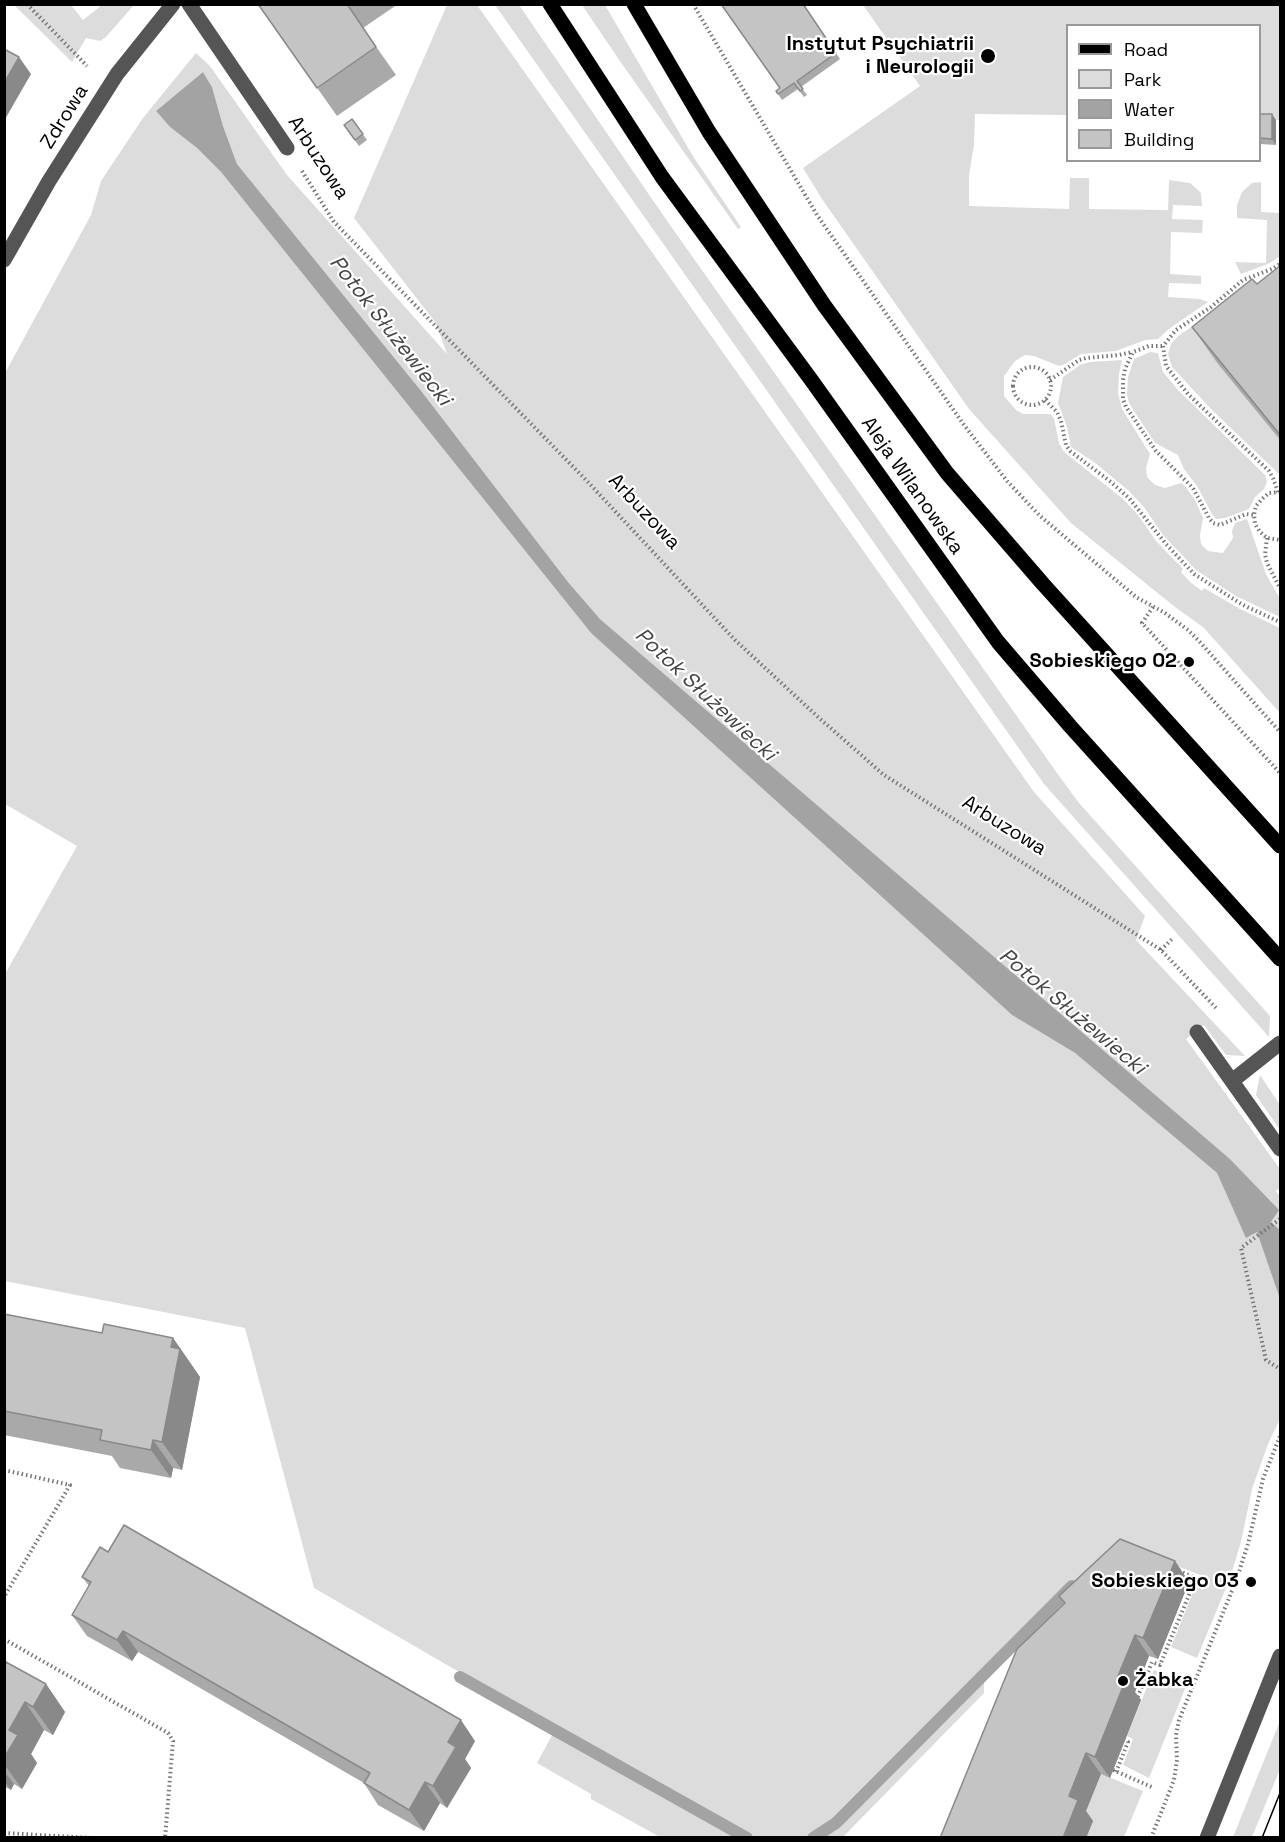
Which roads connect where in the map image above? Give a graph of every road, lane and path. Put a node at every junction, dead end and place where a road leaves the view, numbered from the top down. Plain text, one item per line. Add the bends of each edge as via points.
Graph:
1 (27, 4) edge
2 (173, 4) edge
3 (189, 4) edge
4 (550, 4) edge
5 (634, 4) edge
6 (693, 4) edge
7 (108, 88) junction
8 (287, 148) joint
9 (4, 260) edge
10 (1281, 264) edge
11 (1162, 346) junction
12 (1133, 352) junction
13 (1050, 380) junction
14 (1045, 400) junction
15 (1279, 492) edge
16 (1254, 515) junction
17 (1267, 538) junction
18 (1281, 540) edge
19 (1281, 588) edge
20 (1153, 607) junction
21 (1281, 622) edge
22 (1281, 732) edge
23 (1281, 773) edge
24 (1281, 846) edge
25 (1173, 938) dead end
26 (1281, 959) edge
27 (1197, 1032) dead end
28 (1281, 1043) edge
29 (1232, 1081) junction
30 (1281, 1149) edge
31 (1281, 1219) edge
32 (1281, 1369) edge
33 (1281, 1436) edge
34 (4, 1470) edge
35 (1176, 1570) dead end
36 (4, 1597) edge
37 (4, 1639) edge
38 (1281, 1656) edge
39 (1133, 1709) dead end
40 (1122, 1735) dead end
41 (1154, 1788) dead end
42 (4, 1833) edge
43 (92, 1838) edge
44 (165, 1838) edge
45 (1151, 1838) edge
46 (1207, 1838) edge

1 - 7 path
2 - 7 street, Zdrowa
3 - 8 street, Arbuzowa
4 - 26 main road, Aleja Wilanowska via 663,177 998,642
5 - 24 main road, Aleja Wilanowska via 709,132 818,295 947,473
6 - 20 path via 817,215 964,425 1040,516
7 - 9 street, Zdrowa
8 - 25 path, Arbuzowa via 334,222 587,481 735,640 884,775 1161,950
10 - 11 path via 1243,280 1176,330
11 - 12 path
11 - 15 path via 1166,366 1188,394 1269,471
12 - 13 path via 1079,360
12 - 16 path via 1125,369 1123,399 1149,442 1193,488 1213,523 1220,525 1246,514
13 - 14 path via 1051,389
13 - 14 path via 1037,368 1028,368 1015,379 1013,388 1023,403 1041,404
14 - 21 path via 1057,412 1070,451 1129,498 1194,574 1243,605
15 - 16 path via 1262,499
16 - 17 path via 1255,524
17 - 18 path
17 - 19 path via 1267,563
20 - 22 path via 1199,641
20 - 23 path via 1142,623
27 - 29 street
28 - 29 street
29 - 30 street
31 - 32 path via 1241,1248 1266,1360
33 - 45 path via 1263,1479 1236,1581 1179,1720 1174,1780
34 - 36 path via 70,1485
35 - 39 path via 1196,1578 1160,1665 1152,1662
37 - 44 path via 168,1733 173,1741
38 - 46 street
40 - 41 path via 1121,1739 1128,1742 1114,1771
42 - 43 path

